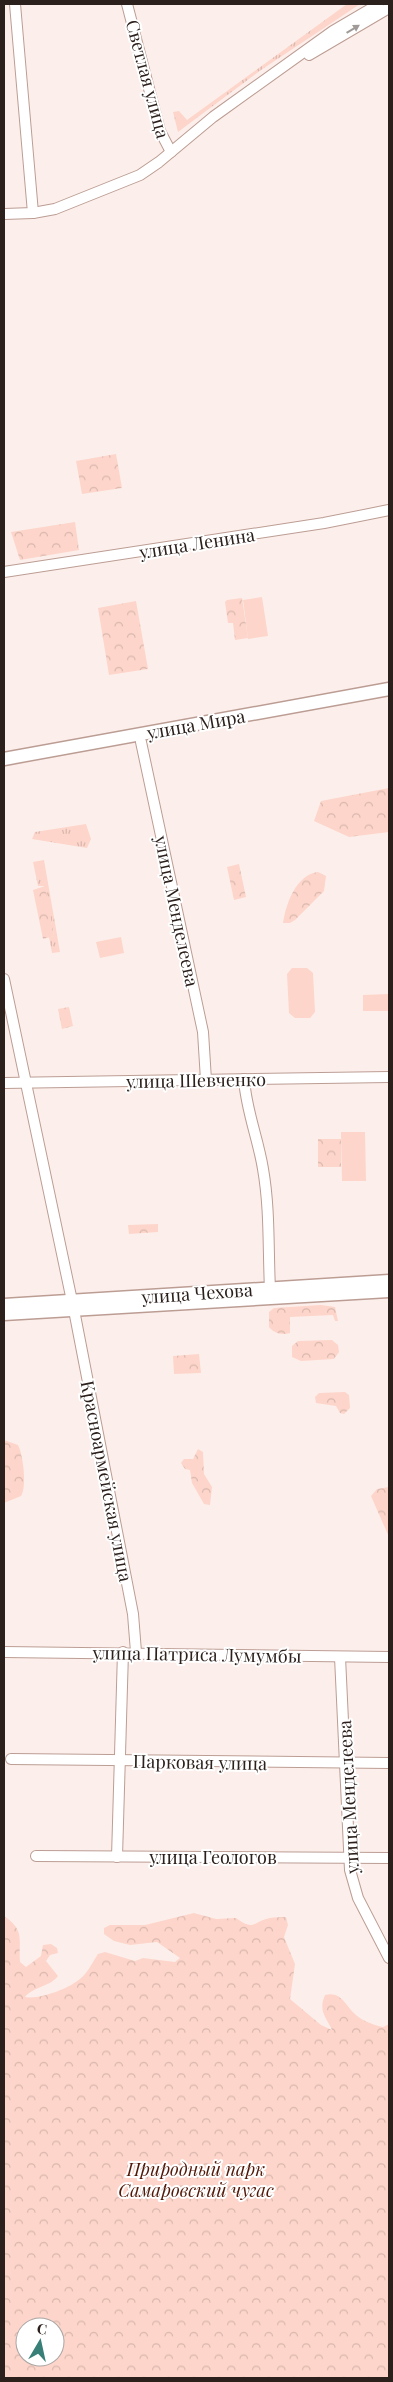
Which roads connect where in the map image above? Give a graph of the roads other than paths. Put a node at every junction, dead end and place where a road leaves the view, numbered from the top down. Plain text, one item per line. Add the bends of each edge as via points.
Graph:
1 (15, 4) edge
2 (127, 4) edge
3 (379, 4) edge
4 (389, 8) edge
5 (269, 78) junction
6 (171, 152) junction
7 (34, 213) junction
8 (4, 214) edge
9 (389, 510) edge
10 (4, 572) edge
11 (389, 689) edge
12 (389, 698) edge
13 (296, 710) junction
14 (140, 738) junction
15 (4, 759) edge
16 (4, 767) edge
17 (4, 979) edge
18 (389, 1077) edge
19 (244, 1079) junction
20 (206, 1080) junction
21 (4, 1083) edge
22 (25, 1083) junction
23 (389, 1281) edge
24 (389, 1290) edge
25 (271, 1293) junction
26 (4, 1305) edge
27 (73, 1305) junction
28 (4, 1314) edge
29 (4, 1652) edge
30 (123, 1652) junction
31 (136, 1652) junction
32 (340, 1657) junction
33 (389, 1657) edge
34 (11, 1759) dead end
35 (120, 1761) junction
36 (346, 1763) junction
37 (389, 1763) edge
38 (36, 1856) dead end
39 (117, 1857) junction
40 (349, 1858) junction
41 (389, 1858) edge
42 (388, 1955) edge

1 - 7 street
2 - 6 street, Светлая улица via 160,131
3 - 5 street via 332,31
5 -> 4 street
5 - 6 street via 213,117
6 - 7 street via 128,181 65,206
7 - 8 street
9 - 10 street, улица Ленина via 324,523
11 - 13 main road, улица Мира
12 - 13 main road, улица Мира
13 - 14 main road, улица Мира
14 - 15 main road, улица Мира
14 - 16 main road, улица Мира
14 - 20 street, улица Менделеева via 202,1032
17 - 22 street, Красноармейская улица
18 - 19 street, улица Шевченко
19 - 20 street, улица Шевченко
19 - 25 street via 246,1103 265,1179
20 - 22 street, улица Шевченко
21 - 22 street, улица Шевченко
22 - 27 street, Красноармейская улица
23 - 25 main road, улица Чехова
24 - 25 main road, улица Чехова
25 - 27 main road, улица Чехова
26 - 27 main road, улица Чехова
27 - 28 main road, улица Чехова
27 - 31 street, Красноармейская улица via 133,1614
29 - 30 street, улица Патриса Лумумбы
30 - 31 street, улица Патриса Лумумбы
30 - 35 street
31 - 32 street, улица Патриса Лумумбы
32 - 33 street, улица Патриса Лумумбы
32 - 36 street, улица Менделеева
34 - 35 street, Парковая улица
35 - 36 street, Парковая улица
35 - 39 street
36 - 37 street, Парковая улица
36 - 40 street, улица Менделеева
38 - 39 street, улица Геологов
39 - 40 street, улица Геологов
40 - 41 street, улица Геологов
40 - 42 street, улица Менделеева via 358,1898

